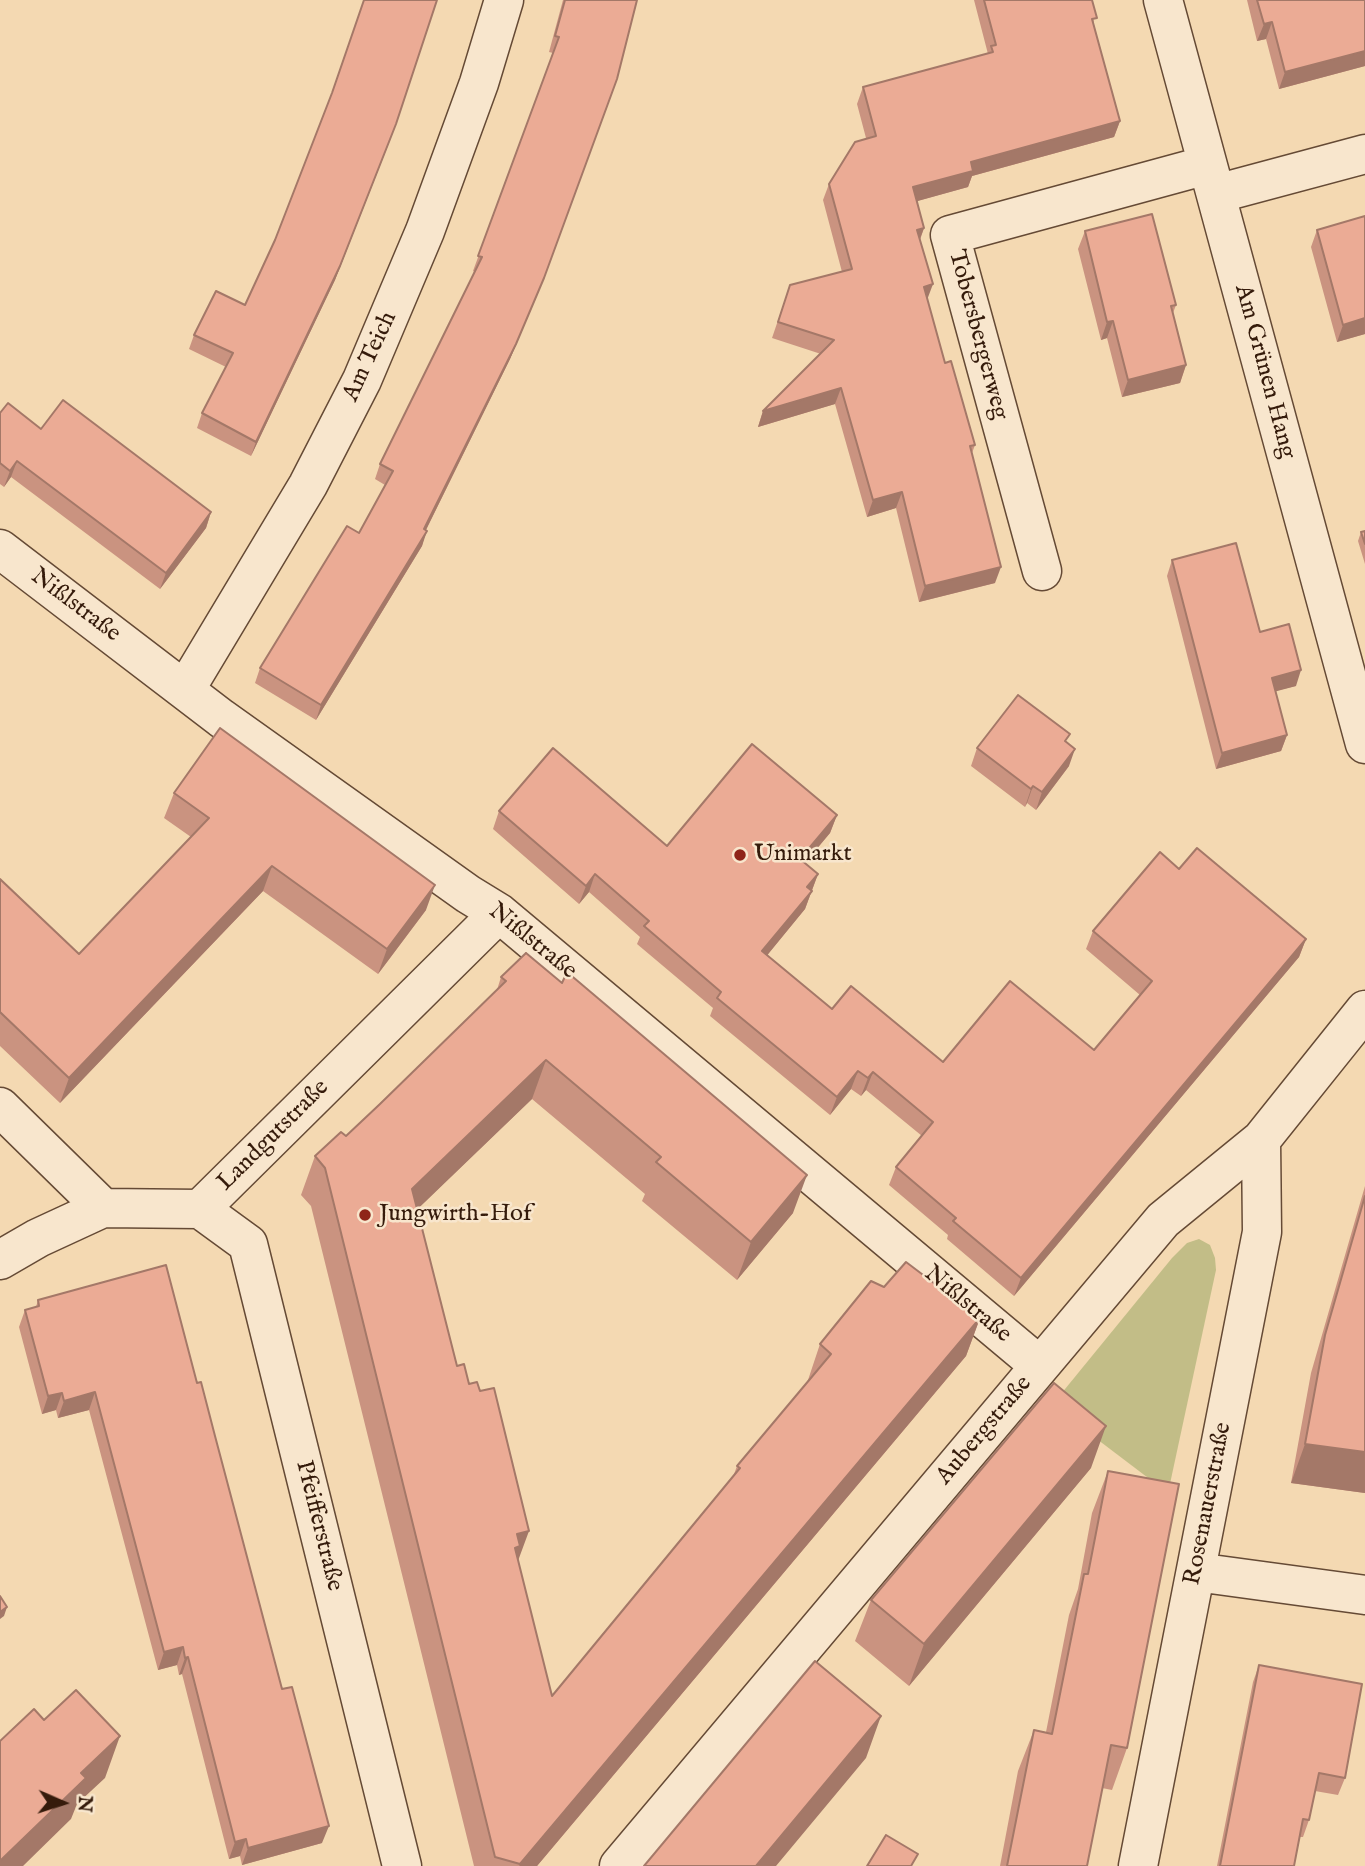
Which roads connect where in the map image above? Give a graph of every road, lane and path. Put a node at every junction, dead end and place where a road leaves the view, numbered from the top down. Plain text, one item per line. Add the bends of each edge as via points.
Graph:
1 (504, 0) edge
2 (1163, 0) edge
3 (1365, 154) edge
4 (1212, 179) junction
5 (0, 549) edge
6 (1042, 571) dead end
7 (185, 690) junction
8 (1365, 744) edge
9 (499, 913) junction
10 (1365, 1010) edge
11 (0, 1107) edge
12 (1261, 1140) junction
13 (103, 1208) junction
14 (200, 1209) junction
15 (0, 1260) edge
16 (1040, 1366) junction
17 (1196, 1572) junction
18 (1365, 1595) edge
19 (402, 1866) edge
20 (619, 1866) edge
21 (1138, 1866) edge

1 - 7 street, Am Teich via 434,207 362,380 308,485
2 - 4 street, Am Grünen Hang
3 - 4 street
4 - 6 street, Tobersbergerweg via 950,235
4 - 8 street, Am Grünen Hang
5 - 7 street, Nißlstraße
7 - 9 street, Nißlstraße
9 - 14 street, Landgutstraße
9 - 16 street, Nißlstraße
10 - 12 street, Aubergstraße
11 - 13 street
12 - 16 street, Aubergstraße via 1163,1220
12 - 17 street, Rosenauerstraße via 1262,1232
13 - 14 street, Landgutstraße
13 - 15 street, Landgutstraße
14 - 19 street, Pfeifferstraße via 248,1244
16 - 20 street, Aubergstraße
17 - 18 street
17 - 21 street, Rosenauerstraße

